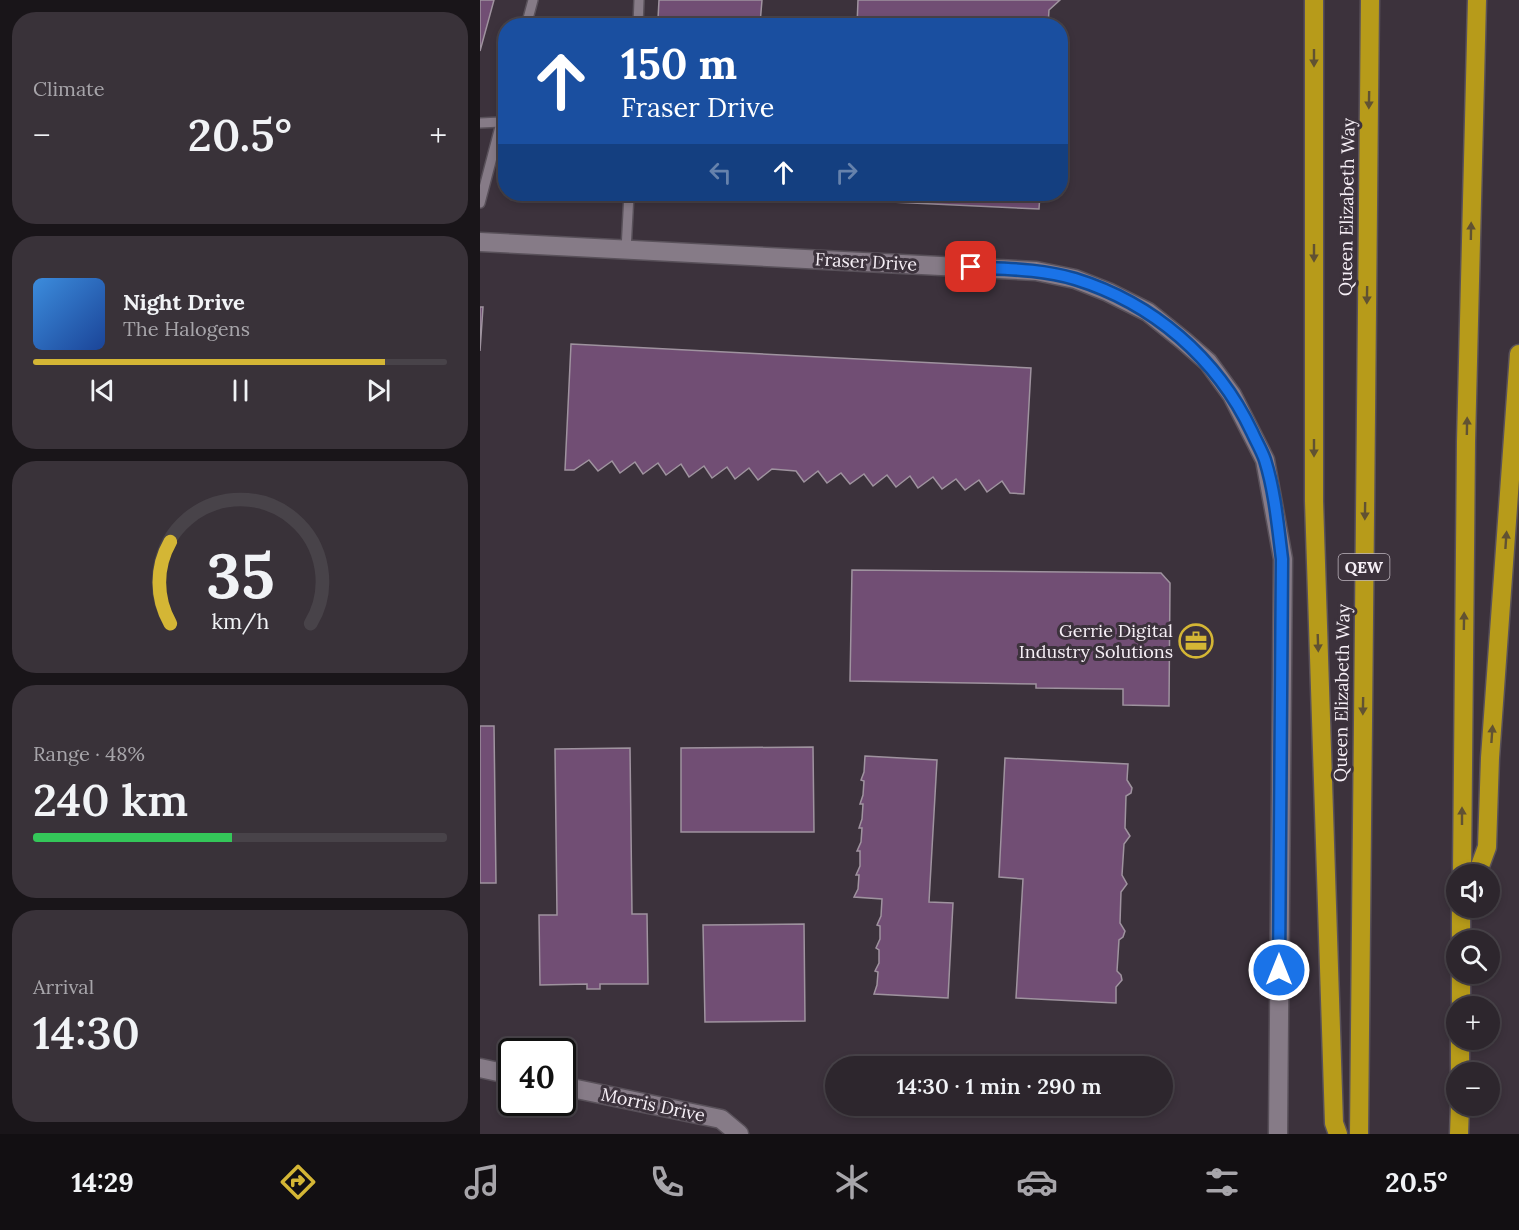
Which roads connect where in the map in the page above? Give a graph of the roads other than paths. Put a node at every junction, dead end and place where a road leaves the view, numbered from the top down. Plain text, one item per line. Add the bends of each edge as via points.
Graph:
1 (533, 0) edge
2 (1314, 0) edge
3 (1371, 0) edge
4 (1477, 0) edge
5 (638, 1) edge
6 (528, 18) edge
7 (638, 18) edge
8 (498, 122) edge
9 (480, 123) edge
10 (498, 134) edge
11 (629, 201) edge
12 (480, 203) edge
13 (480, 242) edge
14 (626, 250) junction
15 (1519, 354) edge
16 (1462, 864) edge
17 (1480, 864) edge
18 (480, 1068) edge
19 (498, 1072) edge
20 (576, 1089) edge
21 (1460, 1116) edge
22 (740, 1134) edge
23 (1278, 1134) edge
24 (1338, 1134) edge
25 (1359, 1134) edge
26 (1459, 1134) edge

1 - 6 lane
2 -> 24 highway via 1314,501 1333,1112
3 -> 25 highway, Queen Elizabeth Way / QEW
16 -> 4 highway via 1466,442
5 - 7 lane
8 - 9 lane
10 - 12 lane
11 - 14 lane
13 - 14 street, Fraser Drive
14 - 23 street, Fraser Drive via 1036,271 1075,279 1148,312 1208,362 1232,395 1265,460 1282,559
17 -> 15 highway via 1487,847
18 - 19 street
20 - 22 street, Morris Drive via 721,1119
21 - 26 highway

